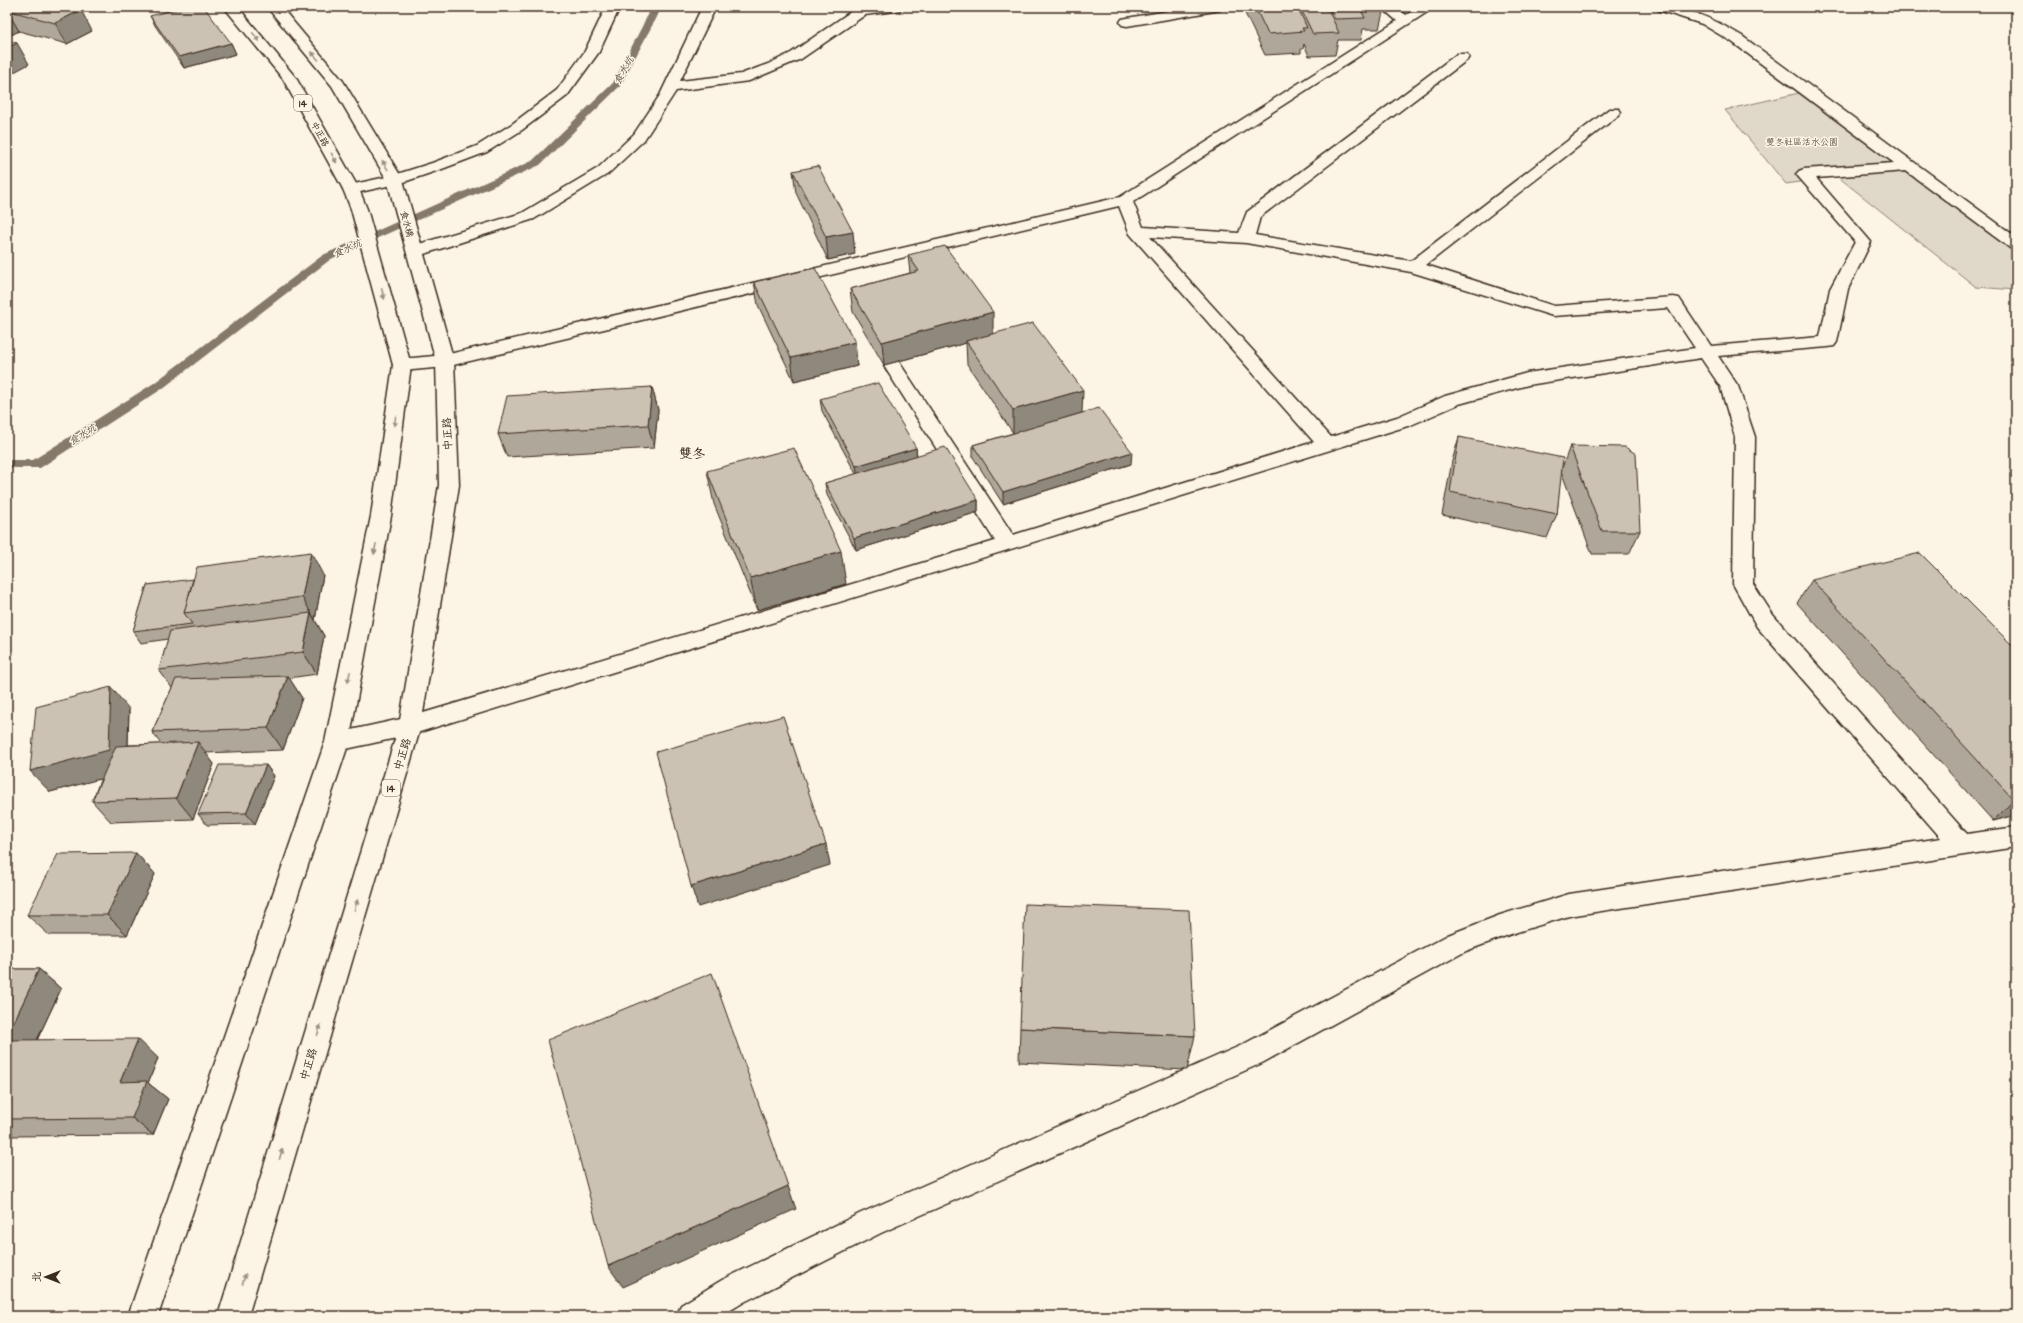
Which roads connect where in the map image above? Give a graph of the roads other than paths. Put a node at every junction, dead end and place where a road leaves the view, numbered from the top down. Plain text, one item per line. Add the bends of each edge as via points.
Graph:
1 (231, 7) edge
2 (274, 7) edge
3 (612, 7) edge
4 (709, 7) edge
5 (895, 7) edge
6 (1215, 7) edge
7 (1388, 7) edge
8 (1428, 7) edge
9 (1662, 7) edge
10 (1405, 21) junction
11 (1127, 22) dead end
12 (1462, 56) dead end
13 (670, 87) junction
14 (1614, 112) dead end
15 (1910, 166) junction
16 (395, 180) junction
17 (351, 189) junction
18 (1124, 200) junction
19 (1136, 231) junction
20 (1246, 238) junction
21 (2016, 245) edge
22 (414, 250) junction
23 (1414, 267) junction
24 (1705, 352) junction
25 (445, 360) junction
26 (402, 365) junction
27 (893, 366) dead end
28 (1327, 445) junction
29 (1008, 544) junction
30 (410, 726) junction
31 (337, 742) junction
32 (2016, 837) edge
33 (1962, 845) junction
34 (143, 1316) edge
35 (233, 1316) edge
36 (692, 1316) edge

1 -> 17 street, 中正路 / 14 via 289,78
16 -> 2 street, 14 via 338,84
3 - 16 street via 592,52 562,93 518,127 482,148
4 - 13 street
5 - 13 street via 862,11 796,56 773,68 744,78
6 - 11 street
7 - 10 street
8 - 10 street
9 - 15 street via 1707,21 1737,39
10 - 18 street
12 - 20 street via 1253,215
13 - 22 street via 639,137 603,171 528,216
14 - 23 street
15 - 21 street
15 - 24 street via 1804,174 1863,242 1838,289 1828,342
16 - 17 street
16 - 22 street, 食水橋 / 14
17 -> 26 street, 中正路 / 14 via 373,256
18 - 19 street
18 - 25 street
19 - 20 street
19 - 28 street
20 - 23 street
22 - 25 street, 中正路 / 14
23 - 24 street via 1552,311 1673,302
24 - 28 street via 1527,379 1452,400 1404,421
24 - 33 street via 1729,386 1744,437 1743,584 1765,621
25 - 26 street
25 - 30 street, 中正路 / 14 via 449,485
26 -> 31 street, 14 via 381,516
27 - 29 street
28 - 29 street
29 - 30 street
30 - 31 street
35 -> 30 street, 中正路 / 14
31 - 34 street, 14
32 - 33 street
33 - 36 street via 1569,905 1509,923 1457,943 1252,1054 871,1223 733,1291

